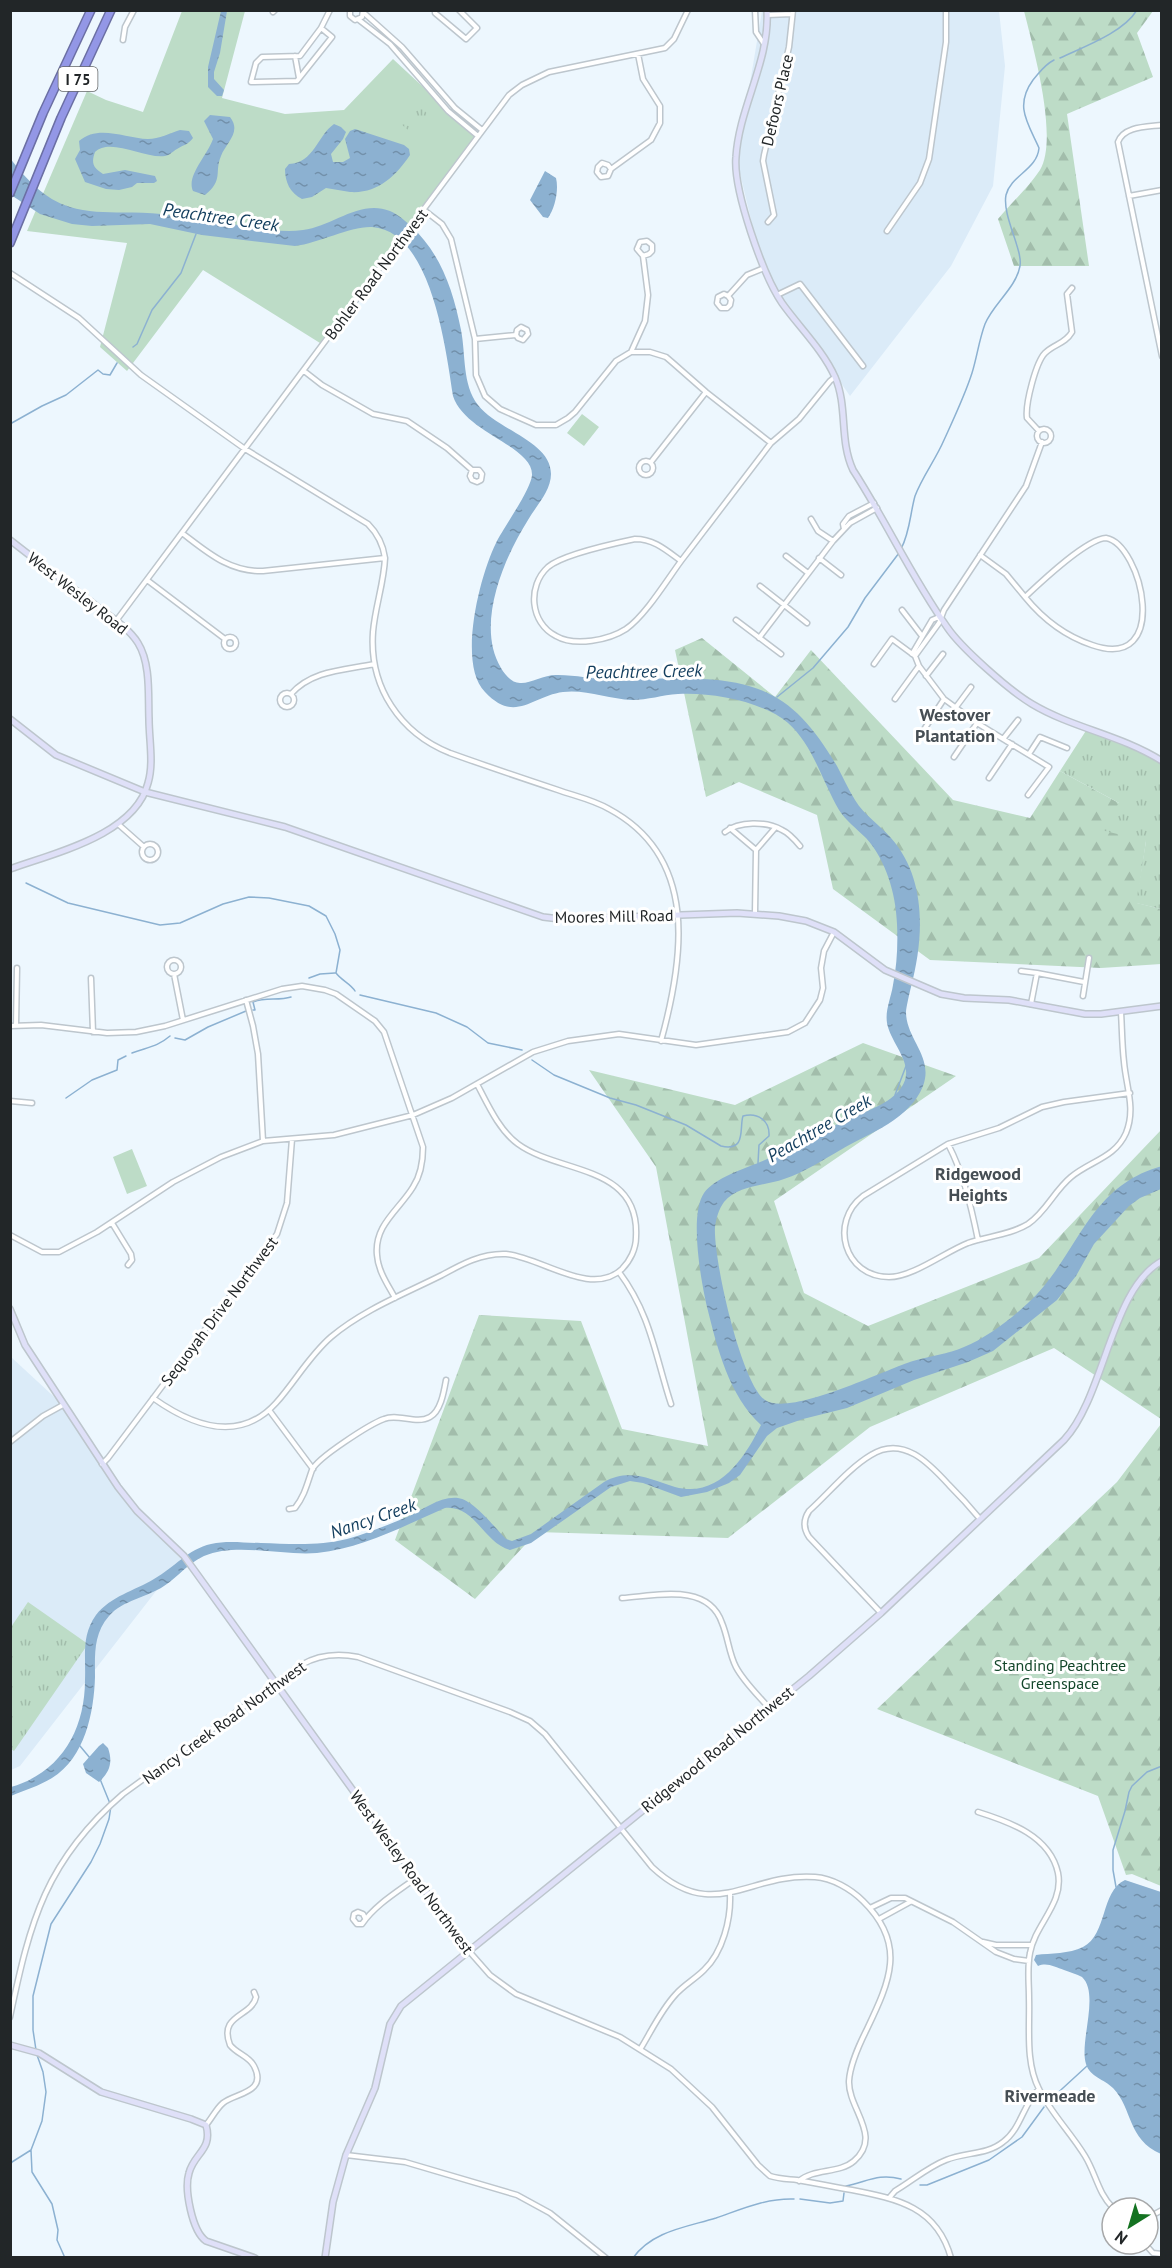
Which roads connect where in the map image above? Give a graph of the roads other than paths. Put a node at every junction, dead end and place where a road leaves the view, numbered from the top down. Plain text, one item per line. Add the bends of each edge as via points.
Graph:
1 (91, 10) edge
2 (111, 10) edge
3 (134, 10) edge
4 (330, 10) edge
5 (435, 10) edge
6 (459, 10) edge
7 (755, 10) edge
8 (946, 10) edge
9 (349, 11) edge
10 (686, 11) edge
11 (364, 12) edge
12 (793, 12) edge
13 (767, 13) edge
14 (359, 20) junction
15 (321, 28) junction
16 (123, 40) dead end
17 (764, 44) junction
18 (638, 54) junction
19 (295, 56) junction
20 (299, 78) junction
21 (1161, 125) edge
22 (482, 130) junction
23 (478, 136) junction
24 (611, 169) dead end
25 (1161, 190) edge
26 (10, 193) edge
27 (1129, 196) junction
28 (424, 210) junction
29 (768, 222) dead end
30 (887, 231) dead end
31 (10, 243) edge
32 (643, 256) junction
33 (765, 268) junction
34 (12, 274) edge
35 (1072, 288) dead end
36 (777, 295) junction
37 (728, 296) dead end
38 (516, 335) dead end
39 (475, 339) junction
40 (631, 352) junction
41 (1161, 356) edge
42 (863, 366) dead end
43 (304, 371) junction
44 (835, 377) junction
45 (706, 393) junction
46 (1039, 431) junction
47 (1042, 442) junction
48 (771, 443) junction
49 (245, 449) junction
50 (651, 462) dead end
51 (472, 470) dead end
52 (876, 505) junction
53 (811, 519) dead end
54 (182, 533) junction
55 (10, 540) edge
56 (832, 541) junction
57 (980, 555) junction
58 (786, 556) dead end
59 (385, 558) junction
60 (819, 558) junction
61 (681, 561) junction
62 (808, 573) junction
63 (841, 575) dead end
64 (147, 580) junction
65 (760, 586) dead end
66 (1025, 597) junction
67 (784, 605) junction
68 (902, 610) dead end
69 (940, 617) junction
70 (736, 620) dead end
71 (116, 621) junction
72 (807, 623) dead end
73 (922, 636) junction
74 (759, 638) junction
75 (225, 639) dead end
76 (781, 654) dead end
77 (943, 654) dead end
78 (914, 655) junction
79 (374, 664) junction
80 (874, 664) dead end
81 (919, 666) junction
82 (926, 676) junction
83 (971, 687) dead end
84 (291, 694) dead end
85 (895, 699) dead end
86 (944, 699) junction
87 (956, 707) junction
88 (10, 719) edge
89 (1018, 720) dead end
90 (978, 723) junction
91 (923, 731) dead end
92 (1003, 739) junction
93 (1012, 744) junction
94 (1067, 748) dead end
95 (1029, 754) junction
96 (954, 757) dead end
97 (1161, 761) edge
98 (989, 777) dead end
99 (146, 792) junction
100 (1028, 795) dead end
101 (118, 824) junction
102 (776, 827) junction
103 (730, 828) junction
104 (725, 832) dead end
105 (800, 846) dead end
106 (144, 847) junction
107 (756, 850) junction
108 (10, 869) edge
109 (754, 913) junction
110 (677, 915) junction
111 (834, 932) junction
112 (1089, 958) dead end
113 (17, 968) dead end
114 (1021, 971) dead end
115 (174, 974) dead end
116 (1037, 974) junction
117 (91, 978) dead end
118 (1084, 982) junction
119 (1083, 996) dead end
120 (246, 1000) junction
121 (1031, 1004) junction
122 (1161, 1006) edge
123 (1121, 1011) junction
124 (183, 1020) junction
125 (10, 1026) edge
126 (16, 1026) junction
127 (93, 1032) junction
128 (661, 1041) junction
129 (477, 1084) junction
130 (1130, 1094) junction
131 (10, 1101) edge
132 (32, 1103) dead end
133 (413, 1115) junction
134 (292, 1139) junction
135 (263, 1141) junction
136 (948, 1144) junction
137 (112, 1223) junction
138 (10, 1235) edge
139 (978, 1240) junction
140 (1161, 1261) edge
141 (128, 1265) dead end
142 (619, 1272) junction
143 (395, 1298) junction
144 (10, 1309) edge
145 (446, 1380) dead end
146 (153, 1398) junction
147 (671, 1404) dead end
148 (63, 1405) junction
149 (269, 1410) junction
150 (10, 1442) edge
151 (102, 1464) junction
152 (313, 1468) junction
153 (289, 1509) dead end
154 (980, 1519) junction
155 (622, 1598) dead end
156 (881, 1613) junction
157 (276, 1683) junction
158 (769, 1708) junction
159 (978, 1812) dead end
160 (621, 1827) junction
161 (416, 1878) junction
162 (730, 1894) junction
163 (910, 1902) junction
164 (870, 1908) junction
165 (365, 1918) dead end
166 (879, 1919) junction
167 (983, 1942) junction
168 (1032, 1945) junction
169 (468, 1950) junction
170 (1029, 1961) junction
171 (254, 1992) dead end
172 (10, 2017) edge
173 (10, 2045) edge
174 (641, 2048) junction
175 (1039, 2089) junction
176 (206, 2125) junction
177 (346, 2155) junction
178 (799, 2181) junction
179 (1104, 2196) edge
180 (889, 2198) junction
181 (255, 2258) edge
182 (325, 2258) edge
183 (606, 2258) edge
184 (951, 2258) edge

1 - 26 highway, I 75
2 - 31 highway, I 75
3 - 16 street
4 - 15 street
5 - 6 street via 466,39 477,28
7 - 17 street via 756,32
8 - 30 street via 946,42 929,159 920,183
9 - 14 street via 352,18
10 - 18 street, Bohler Road Northwest via 669,45
11 - 14 street
11 - 22 street via 402,47 455,108
12 - 13 street
12 - 29 street, Defoors Place via 763,161 774,215
13 - 17 street
14 - 23 street via 390,45 448,111
15 - 19 street via 300,56
15 - 20 street via 333,37
17 - 33 street via 735,158 742,198
18 - 22 street, Bohler Road Northwest via 538,76 509,95
18 - 24 street via 643,79 660,106 660,123 651,140
19 - 20 street
19 - 20 street via 262,57 256,63 251,82
21 - 27 street via 1130,130 1120,136
22 - 23 street, Bohler Road Northwest
23 - 28 street, Bohler Road Northwest
25 - 27 street
27 - 41 street
28 - 39 street via 442,224 451,239
28 - 43 street, Bohler Road Northwest
32 - 32 street via 637,247 646,241 652,249
32 - 40 street via 648,302 645,321
33 - 36 street
33 - 37 street via 747,275
34 - 49 street via 79,318 141,375
35 - 46 street via 1067,294 1072,332 1041,359 1028,402 1027,418
36 - 42 street via 800,284
36 - 44 street
38 - 39 street
39 - 40 street via 476,375 485,396 500,409 541,426 556,425 568,418 611,365
40 - 45 street via 666,357
43 - 49 street, Bohler Road Northwest
43 - 51 street via 373,414 407,421
44 - 48 street via 799,419
44 - 52 street via 842,402 847,454
45 - 48 street
45 - 50 street
46 - 47 street via 1037,438
46 - 47 street via 1045,429 1050,433 1048,441
47 - 57 street via 1026,486
48 - 61 street
49 - 54 street, Bohler Road Northwest
49 - 59 street via 368,524 381,541
52 - 56 street via 849,516 844,530
52 - 69 street
53 - 56 street via 818,531
54 - 59 street via 221,562 248,571
54 - 64 street, Bohler Road Northwest
55 - 71 street, West Wesley Road
56 - 60 street
57 - 66 street via 1006,574
57 - 69 street
58 - 62 street
59 - 79 street via 373,631
60 - 62 street
60 - 63 street
61 - 61 street via 636,620 614,635 565,640 547,630 536,613 534,596 538,580 562,558 640,539 658,544
62 - 67 street
64 - 71 street, Bohler Road Northwest
64 - 75 street
65 - 67 street
66 - 66 street via 1058,628 1099,647 1126,648 1137,641 1143,630 1145,604 1140,580 1122,546 1111,538 1094,541
67 - 72 street
67 - 74 street
68 - 73 street
69 - 73 street via 932,620
69 - 78 street
69 - 97 street via 969,651 1028,702
70 - 74 street
71 - 99 street, West Wesley Road via 138,642 145,665 150,762
73 - 78 street
74 - 76 street
77 - 82 street
78 - 80 street via 892,639
78 - 81 street
79 - 84 street via 314,676
79 - 110 street via 392,708 428,742 602,806 634,825 666,866
81 - 82 street
81 - 85 street
82 - 86 street
83 - 87 street
86 - 87 street
86 - 91 street
87 - 90 street
88 - 99 street, Moores Mill Road via 56,755
89 - 92 street
90 - 92 street
90 - 96 street
92 - 93 street
93 - 95 street
93 - 98 street
94 - 95 street via 1040,737
95 - 100 street via 1049,767
99 - 101 street
99 - 110 street, Moores Mill Road via 285,827 543,917
101 - 106 street
101 - 108 street via 96,837
102 - 103 street via 759,824
102 - 105 street
102 - 107 street
103 - 104 street
103 - 107 street
106 - 106 street via 145,858 157,857 154,845
107 - 109 street
109 - 110 street, Moores Mill Road
109 - 111 street, Moores Mill Road via 806,921
110 - 128 street via 677,973
111 - 121 street, Moores Mill Road via 885,970 918,985 952,997
111 - 128 street via 824,951 820,1000 798,1028 778,1035 708,1045
112 - 118 street
113 - 126 street
114 - 116 street
115 - 124 street
116 - 118 street
116 - 121 street
117 - 127 street
118 - 119 street
120 - 124 street
120 - 133 street via 302,986 325,990 346,1000 384,1032
120 - 135 street via 258,1054
121 - 123 street, Moores Mill Road via 1085,1014
122 - 123 street, Moores Mill Road
123 - 130 street
124 - 127 street via 136,1032
125 - 126 street
126 - 127 street via 57,1026
128 - 129 street via 619,1034 568,1041 533,1052
129 - 133 street
129 - 142 street via 502,1128 517,1143 602,1177 624,1195 634,1215 636,1237 631,1256
130 - 136 street via 1050,1105 999,1128
130 - 139 street via 1129,1125 1114,1150 1073,1176 1028,1224
131 - 132 street
133 - 134 street via 334,1135
133 - 143 street via 423,1147 421,1170 413,1188 383,1226 377,1246 379,1267
134 - 135 street
134 - 146 street, Sequoyah Drive Northwest via 287,1203 277,1234
135 - 137 street via 193,1170
136 - 139 street via 967,1189
136 - 139 street via 856,1201 845,1221 845,1243 862,1268 890,1277
137 - 138 street via 58,1252 42,1252
137 - 141 street via 131,1254
140 - 154 street, Ridgewood Road Northwest via 1146,1272 1128,1299 1073,1429
142 - 143 street via 605,1279 589,1280 518,1256 491,1255 469,1261
142 - 147 street via 646,1318
143 - 149 street via 329,1339
144 - 148 street, West Wesley Road Northwest via 20,1336
145 - 152 street via 443,1396 429,1418 384,1419 332,1451
146 - 149 street via 185,1419 219,1426 246,1423
146 - 151 street, Sequoyah Drive Northwest
148 - 150 street
148 - 151 street, West Wesley Road Northwest
149 - 152 street
151 - 157 street, West Wesley Road Northwest via 137,1511 176,1547
152 - 153 street via 305,1495 295,1508
154 - 156 street, Ridgewood Road Northwest
154 - 156 street via 915,1453 888,1448 863,1460 809,1511 804,1527 809,1537
155 - 158 street via 684,1594 709,1603 722,1620 736,1667
156 - 158 street, Ridgewood Road Northwest
157 - 160 street, Nancy Creek Road Northwest via 312,1659 349,1655 510,1712 545,1734
157 - 161 street, West Wesley Road Northwest
157 - 172 street, Nancy Creek Road Northwest via 123,1794 86,1830 56,1873 34,1918
158 - 160 street, Ridgewood Road Northwest
159 - 168 street via 1009,1821 1028,1832 1056,1865 1057,1897
160 - 162 street, Nancy Creek Road Northwest via 670,1882 698,1893
160 - 169 street, Ridgewood Road Northwest
161 - 165 street
161 - 169 street, West Wesley Road Northwest
162 - 164 street, Nancy Creek Road Northwest via 779,1879 815,1876 846,1888
162 - 174 street via 717,1955 674,1995
163 - 164 street via 891,1898
163 - 166 street
163 - 167 street via 942,1916
164 - 166 street, Nancy Creek Road Northwest
166 - 178 street, Nancy Creek Road Northwest via 890,1944 889,1977 849,2080 852,2100 866,2133 865,2146 850,2164
167 - 168 street
167 - 170 street via 1002,1955
168 - 170 street
169 - 174 street, West Wesley Road Northwest via 490,1975 516,1994 599,2026
169 - 177 street, Ridgewood Road Northwest via 409,1997 395,2015 375,2088
170 - 175 street via 1030,2059
171 - 176 street via 255,2002 233,2019 227,2031 230,2045 253,2064 256,2081 248,2093 222,2104
173 - 176 street via 39,2053 101,2092
174 - 178 street, West Wesley Road Northwest via 702,2096 766,2173
175 - 179 street via 1086,2158
175 - 180 street via 1003,2143 942,2161
176 - 181 street via 207,2144 188,2177 194,2224 206,2241
177 - 182 street, Ridgewood Road Northwest via 333,2202
177 - 183 street via 405,2162 517,2194 550,2213
178 - 180 street, West Wesley Road Northwest
180 - 184 street, West Wesley Road Northwest via 912,2206 930,2220 944,2238

